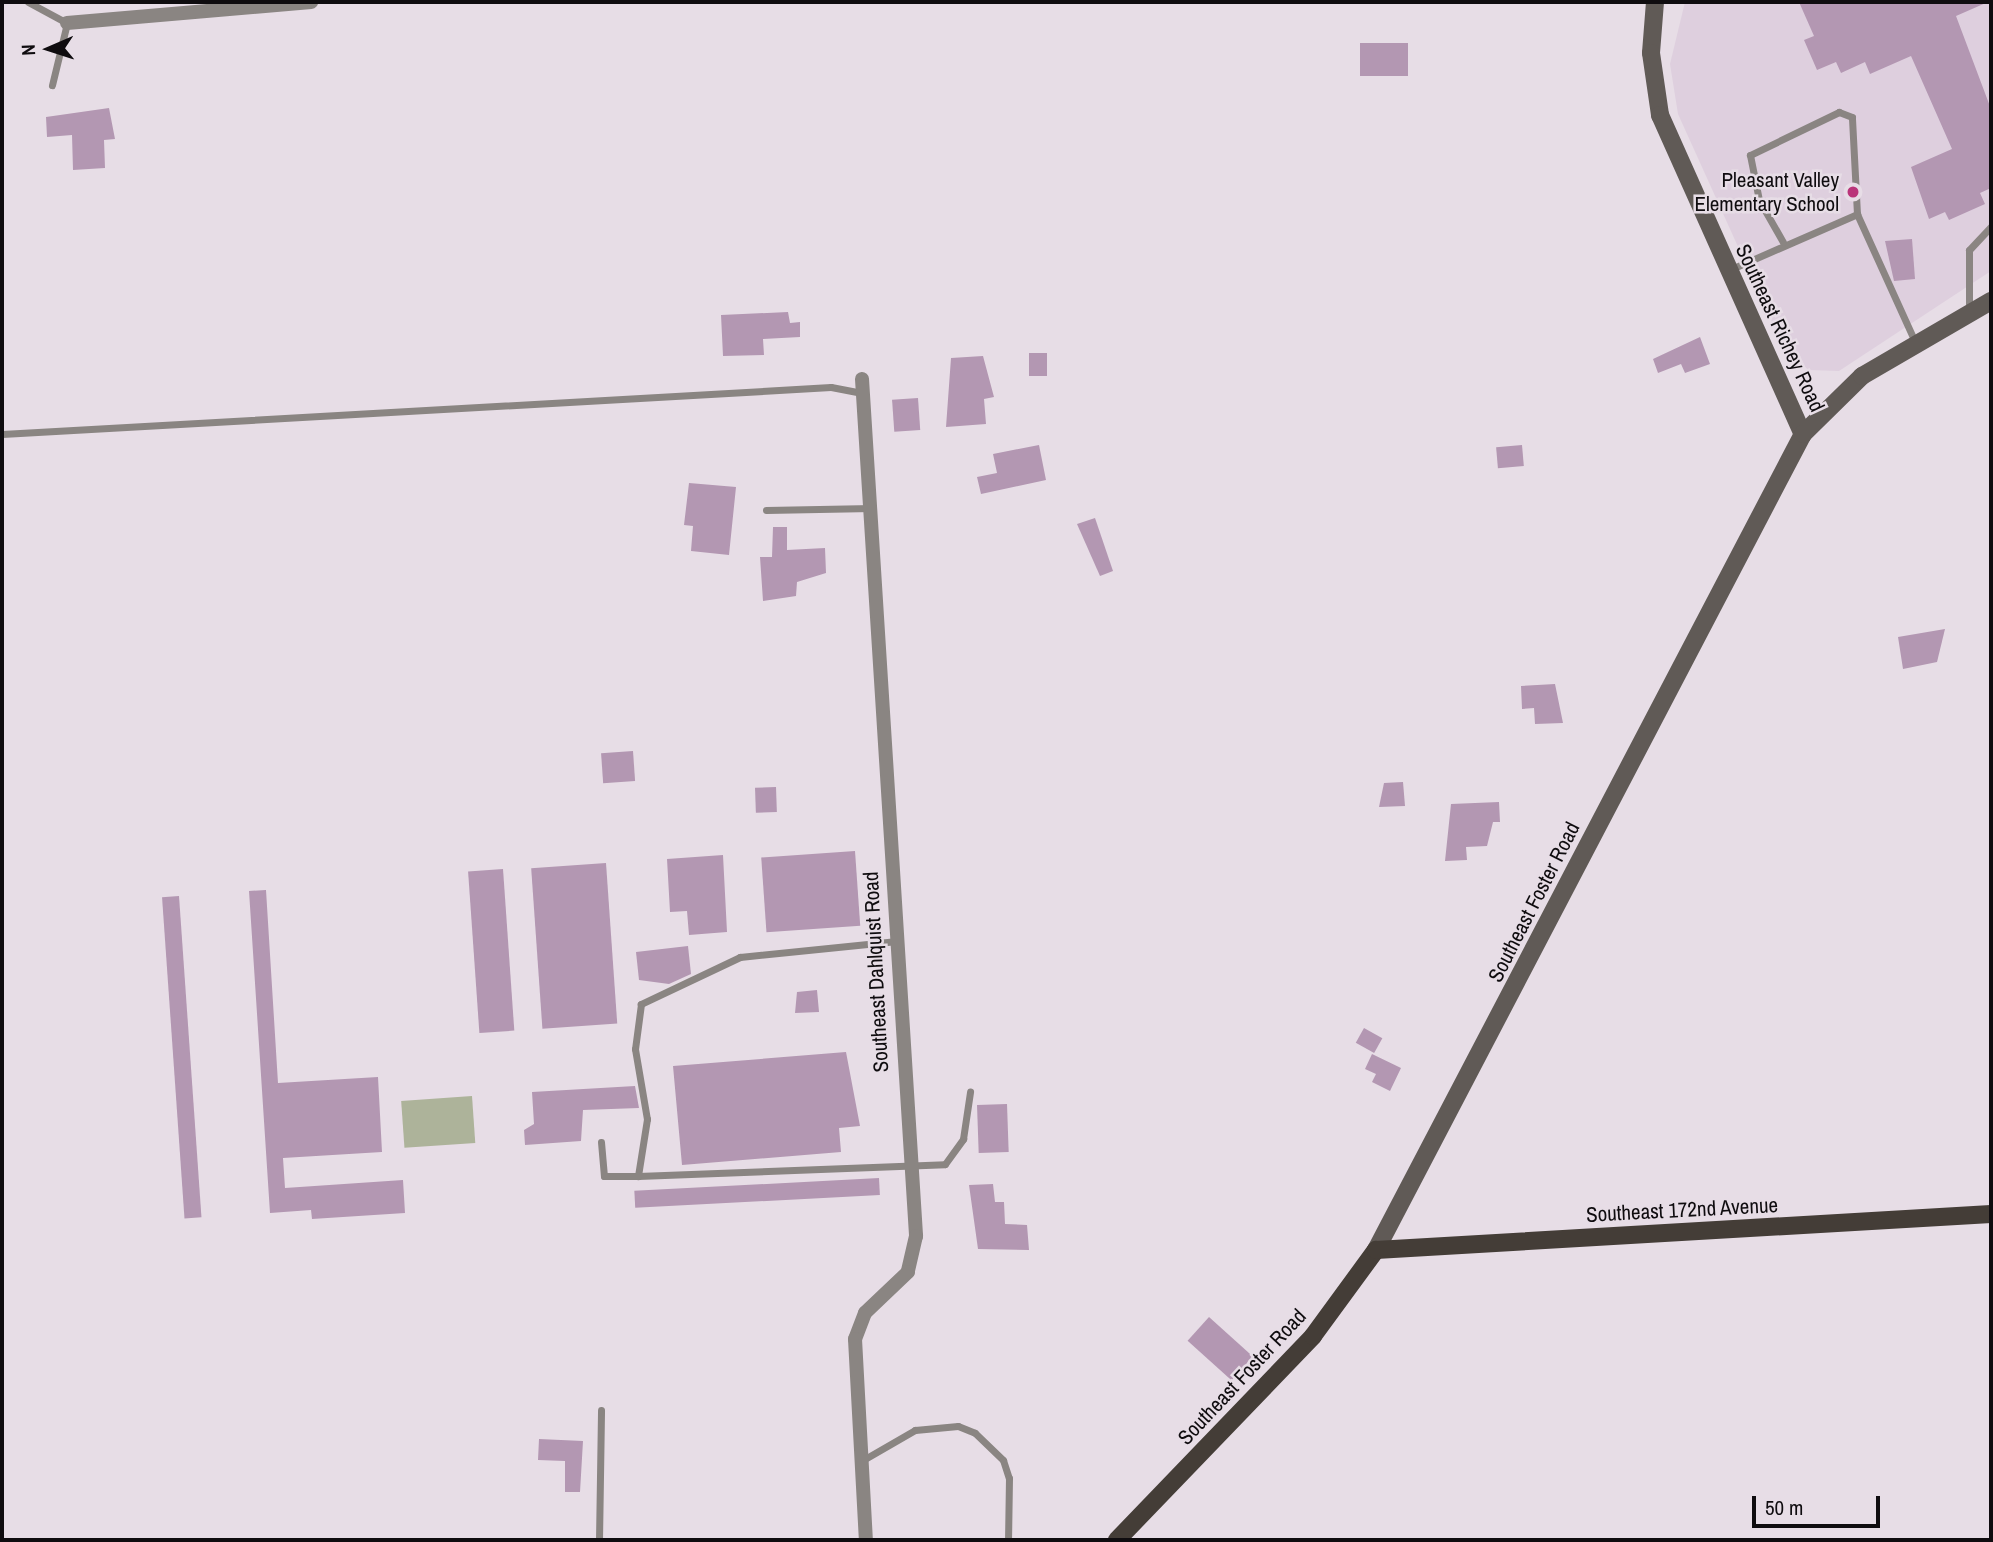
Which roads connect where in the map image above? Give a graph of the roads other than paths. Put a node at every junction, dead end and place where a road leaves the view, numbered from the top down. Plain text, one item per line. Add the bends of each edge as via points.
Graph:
1 (28, 2) edge
2 (311, 2) edge
3 (1655, 2) edge
4 (67, 23) junction
5 (52, 85) dead end
6 (1857, 214) junction
7 (1991, 226) edge
8 (1783, 242) junction
9 (1728, 271) junction
10 (1991, 301) edge
11 (1969, 312) junction
12 (1915, 342) junction
13 (863, 386) joint
14 (2, 434) edge
15 (1803, 434) junction
16 (872, 508) junction
17 (766, 510) dead end
18 (897, 941) junction
19 (970, 1092) dead end
20 (601, 1142) dead end
21 (909, 1170) junction
22 (638, 1176) junction
23 (1991, 1214) edge
24 (1376, 1250) junction
25 (601, 1410) dead end
26 (863, 1460) junction
27 (599, 1540) edge
28 (866, 1540) edge
29 (1008, 1540) edge
30 (1117, 1540) edge

1 - 4 lane
2 - 4 street
3 - 9 main road, Southeast Richey Road via 1651,53 1660,115
4 - 5 lane
6 - 8 lane
6 - 8 lane via 1858,141 1852,117 1839,112 1749,155 1759,201
6 - 12 lane
7 - 11 lane via 1969,250
8 - 9 lane
9 - 15 main road, Southeast Richey Road
10 - 11 main road, Southeast Foster Road
11 - 12 main road, Southeast Foster Road
12 - 15 main road, Southeast Foster Road via 1862,376
13 - 14 lane
13 - 16 street, Southeast Dahlquist Road
15 - 24 main road, Southeast Foster Road
16 - 17 lane
16 - 18 street, Southeast Dahlquist Road
18 - 21 street, Southeast Dahlquist Road
18 - 22 lane via 740,957 641,1004 635,1049 647,1119
19 - 21 lane via 963,1139 945,1164
20 - 22 lane via 604,1176
21 - 22 lane via 859,1165
21 - 26 street, Southeast Dahlquist Road via 915,1255 908,1272 865,1312 855,1339
23 - 24 main road, Southeast 172nd Avenue
24 - 30 main road, Southeast Foster Road via 1313,1336
25 - 27 lane
26 - 28 street, Southeast Dahlquist Road
26 - 29 lane via 915,1430 958,1426 975,1433 1003,1460 1009,1478

